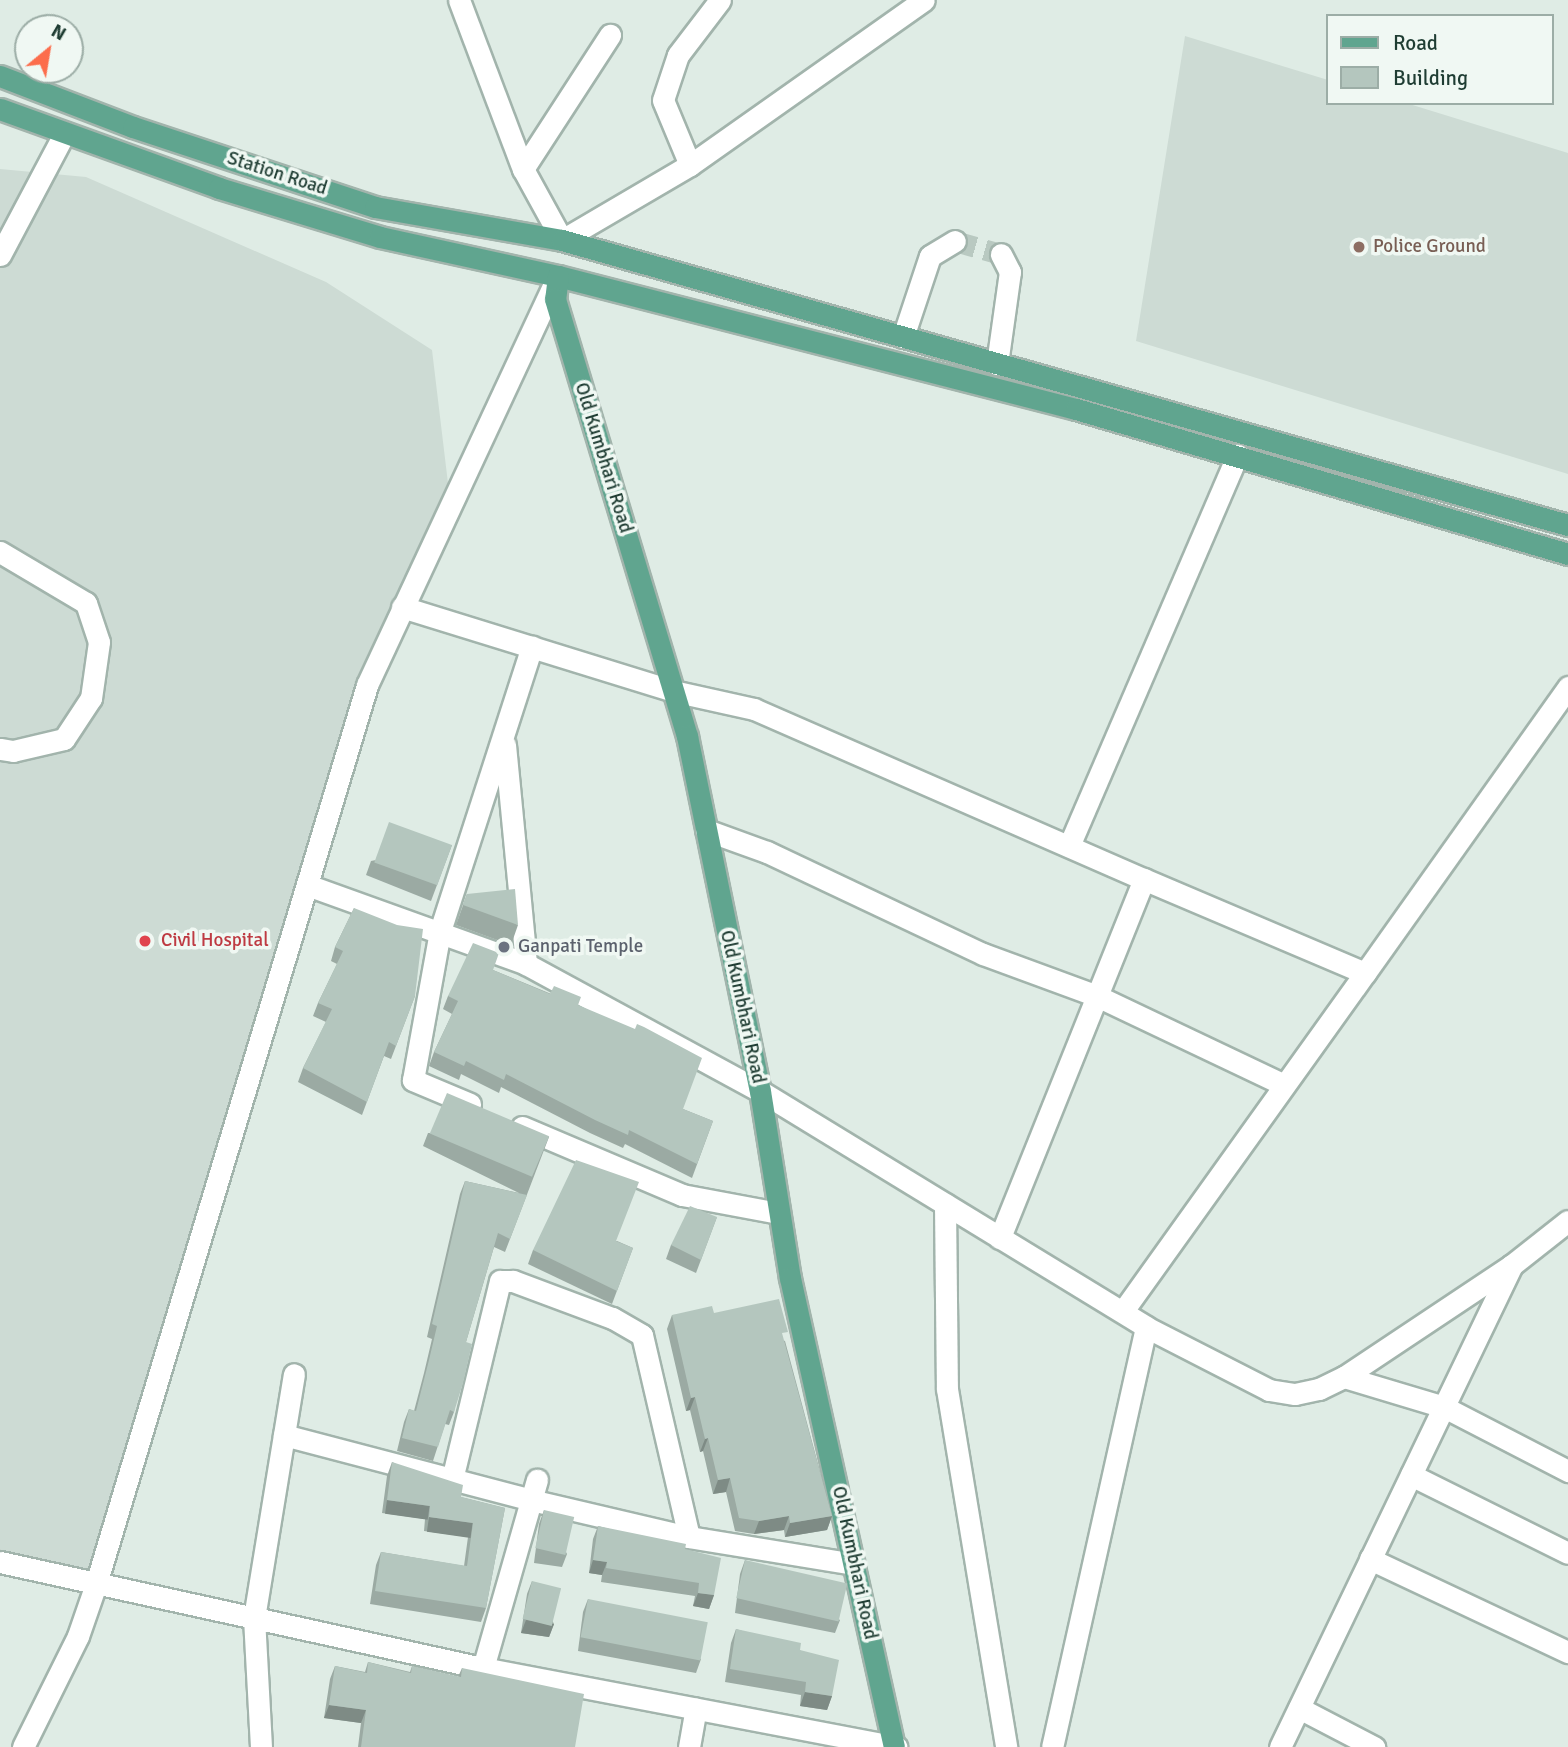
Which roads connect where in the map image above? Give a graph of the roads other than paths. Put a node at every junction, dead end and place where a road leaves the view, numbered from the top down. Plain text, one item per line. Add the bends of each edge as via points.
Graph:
1 (459, 0) edge
2 (720, 0) edge
3 (924, 0) edge
4 (610, 35) dead end
5 (0, 76) edge
6 (0, 109) edge
7 (64, 134) junction
8 (690, 165) junction
9 (523, 169) junction
10 (562, 240) junction
11 (954, 241) dead end
12 (1001, 254) dead end
13 (0, 255) edge
14 (558, 276) junction
15 (903, 337) junction
16 (998, 364) junction
17 (1237, 455) junction
18 (1568, 525) edge
19 (0, 552) edge
20 (1568, 554) edge
21 (402, 607) junction
22 (531, 647) junction
23 (1568, 687) edge
24 (673, 691) junction
25 (504, 736) junction
26 (0, 749) edge
27 (706, 830) junction
28 (1069, 846) junction
29 (1144, 879) junction
30 (307, 885) junction
31 (440, 931) junction
32 (526, 964) junction
33 (1365, 972) junction
34 (1097, 996) junction
35 (1282, 1084) junction
36 (760, 1091) junction
37 (945, 1205) junction
38 (778, 1213) junction
39 (1568, 1221) edge
40 (1000, 1238) junction
41 (1512, 1265) junction
42 (1123, 1311) junction
43 (1146, 1327) junction
44 (294, 1374) dead end
45 (1344, 1377) junction
46 (1444, 1407) junction
47 (284, 1435) junction
48 (1568, 1471) edge
49 (1411, 1475) junction
50 (452, 1479) junction
51 (534, 1490) junction
52 (689, 1537) junction
53 (1568, 1553) edge
54 (1370, 1559) junction
55 (0, 1562) edge
56 (854, 1564) junction
57 (96, 1584) junction
58 (254, 1618) junction
59 (1568, 1652) edge
60 (483, 1668) junction
61 (1299, 1708) junction
62 (696, 1709) junction
63 (23, 1747) edge
64 (261, 1747) edge
65 (689, 1747) edge
66 (895, 1747) edge
67 (1006, 1747) edge
68 (1052, 1747) edge
69 (1280, 1747) edge
70 (1374, 1747) edge

1 - 9 street
2 - 8 street via 678,55 663,100
3 - 8 street
4 - 9 street
5 - 10 main road, Station Road via 134,127 375,207
6 - 7 main road
7 - 13 street
7 - 14 main road via 380,237
8 - 10 street
9 - 10 street
10 - 15 main road, Station Road
11 - 15 street via 930,256
12 - 16 street via 1010,272
14 - 17 main road
14 - 21 street
14 - 24 main road, Old Kumbhari Road via 555,299
15 - 16 main road, Station Road
16 - 18 main road, Station Road
17 - 20 main road
17 - 28 street
19 - 26 street via 86,603 99,642 91,698 64,739 13,751
21 - 22 street
21 - 30 street via 368,685
22 - 24 street
22 - 25 street
23 - 33 street
24 - 27 main road, Old Kumbhari Road
24 - 28 street via 754,709
25 - 31 street
25 - 32 street
27 - 34 street via 767,852 983,954
27 - 36 main road, Old Kumbhari Road
28 - 29 street
29 - 33 street
29 - 34 street
30 - 31 street
30 - 57 street
31 - 32 street
31 - 38 street via 413,1080 682,1195
32 - 36 street
33 - 35 street
34 - 35 street
34 - 40 street
35 - 42 street
36 - 37 street
36 - 38 main road, Old Kumbhari Road
37 - 40 street
37 - 67 street via 947,1390
38 - 56 main road, Old Kumbhari Road
39 - 41 street
40 - 42 street
41 - 45 street
41 - 46 street
42 - 43 street
43 - 45 street via 1269,1390 1295,1394
43 - 68 street
44 - 47 street
45 - 46 street
46 - 48 street
46 - 49 street
47 - 50 street
47 - 58 street
49 - 53 street
49 - 54 street
50 - 51 street
50 - 52 street via 499,1281 513,1281 612,1318 642,1335
51 - 52 street
51 - 60 street
52 - 56 street
54 - 59 street
54 - 61 street
55 - 57 street
56 - 66 main road, Old Kumbhari Road
57 - 58 street
57 - 63 street via 78,1636
58 - 60 street
58 - 64 street
60 - 62 street
61 - 69 street
61 - 70 street
62 - 65 street
62 - 66 street

